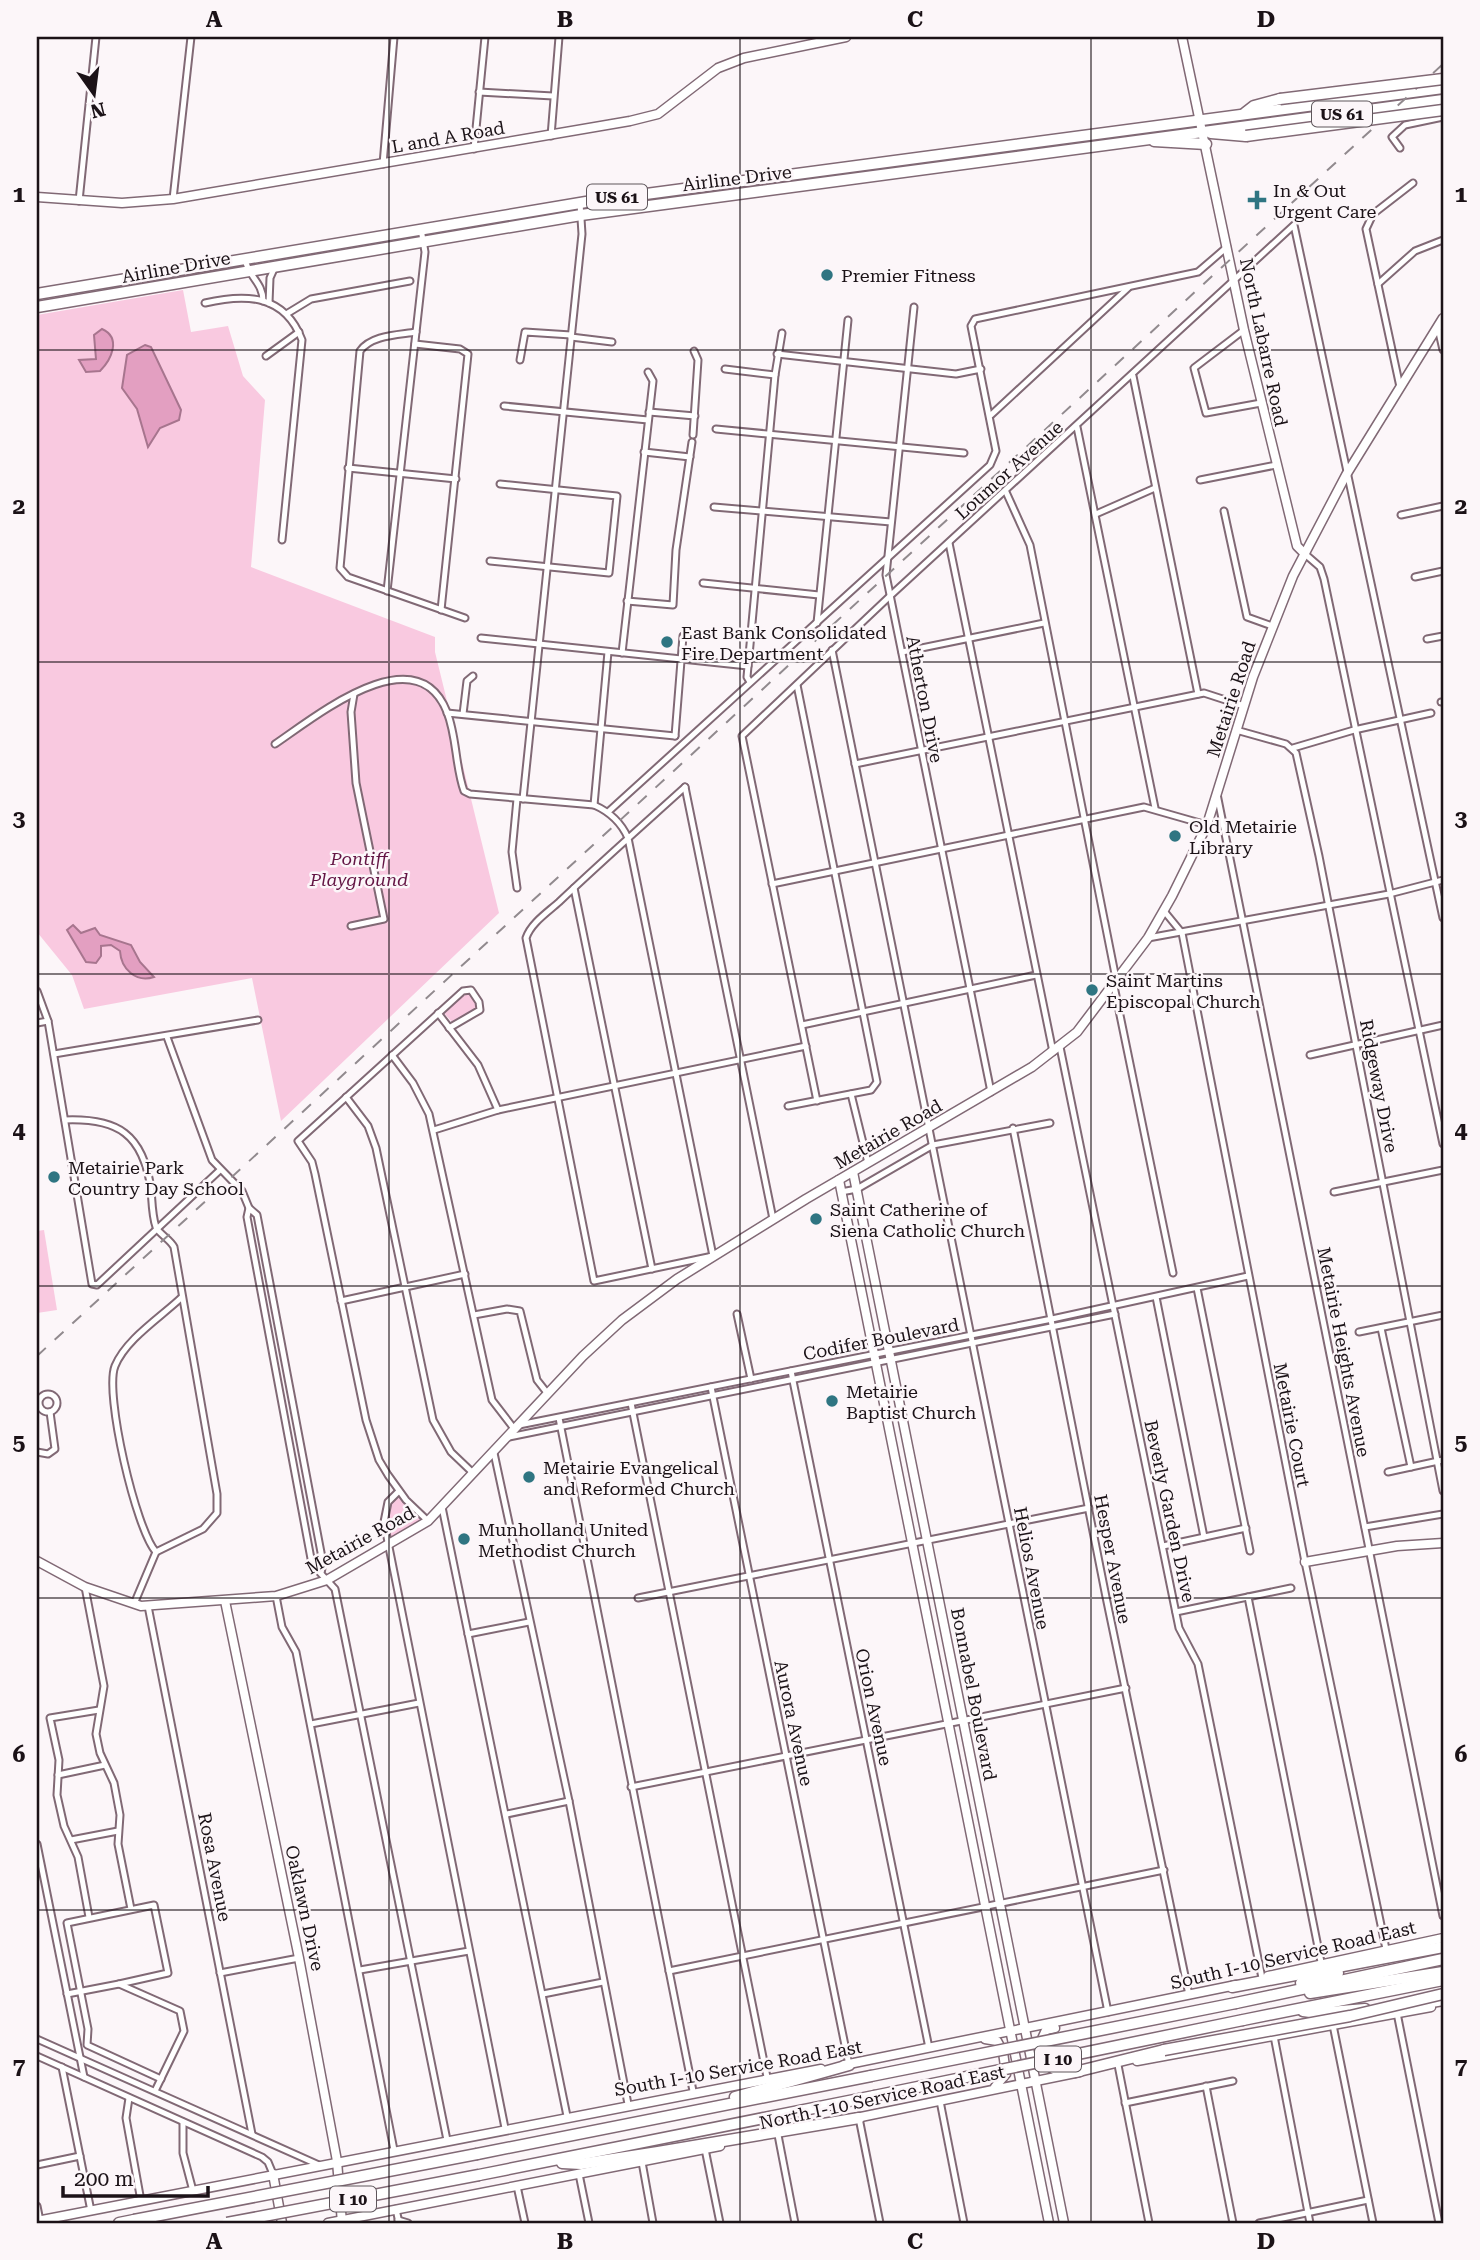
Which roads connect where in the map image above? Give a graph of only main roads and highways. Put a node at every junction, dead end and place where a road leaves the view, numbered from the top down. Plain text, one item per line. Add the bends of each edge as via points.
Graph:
1 (1443, 79) edge
2 (1443, 88) edge
3 (1443, 100) edge
4 (1443, 110) edge
5 (1243, 115) junction
6 (1202, 126) junction
7 (1085, 136) junction
8 (1147, 139) junction
9 (1206, 144) road end
10 (1052, 152) junction
11 (886, 163) junction
12 (888, 174) junction
13 (161, 272) junction
14 (163, 285) junction
15 (57, 290) junction
16 (37, 294) edge
17 (60, 303) junction
18 (37, 307) edge
19 (1443, 1947) edge
20 (1430, 1950) junction
21 (1443, 1959) edge
22 (1443, 1972) edge
23 (1443, 1980) edge
24 (1232, 1987) road end
25 (1443, 1994) edge
26 (1443, 2002) edge
27 (1236, 2003) junction
28 (1296, 2010) junction
29 (849, 2065) road end
30 (1075, 2073) road end
31 (661, 2118) junction
32 (859, 2118) road end
33 (544, 2162) junction
34 (119, 2223) edge
35 (227, 2223) edge

1 - 5 highway, bridge via 1280,99 1254,106
2 - 5 highway, Airline Drive / US 61
3 - 6 highway, Airline Drive / US 61
4 - 6 highway, bridge via 1246,136 1223,137
5 - 6 highway, Airline Drive / US 61
6 - 7 highway, Airline Drive / US 61
6 - 8 highway, Airline Drive / US 61
7 - 10 highway via 1056,143
7 - 11 highway, Airline Drive / US 61
8 - 9 highway
8 - 10 highway, Airline Drive / US 61
10 - 12 highway, Airline Drive / US 61
11 - 12 highway
11 - 13 highway, Airline Drive / US 61 via 580,203
12 - 14 highway, Airline Drive / US 61 via 581,215
13 - 14 highway
13 - 15 highway, Airline Drive / US 61
14 - 17 highway, Airline Drive / US 61
15 - 16 highway, Airline Drive / US 61
15 - 17 highway
17 - 18 highway, Airline Drive / US 61
19 - 20 highway
20 - 24 highway
20 - 27 highway
21 - 27 highway, I 10
22 - 27 highway
23 - 28 highway, I 10
25 - 30 highway, bridge via 1164,2050
26 - 28 highway via 1318,2013
27 - 31 highway, I 10, bridge
28 - 33 highway, I 10, bridge
29 - 31 highway
31 - 34 highway, I 10, bridge
32 - 33 highway via 581,2164
33 - 35 highway, I 10, bridge

